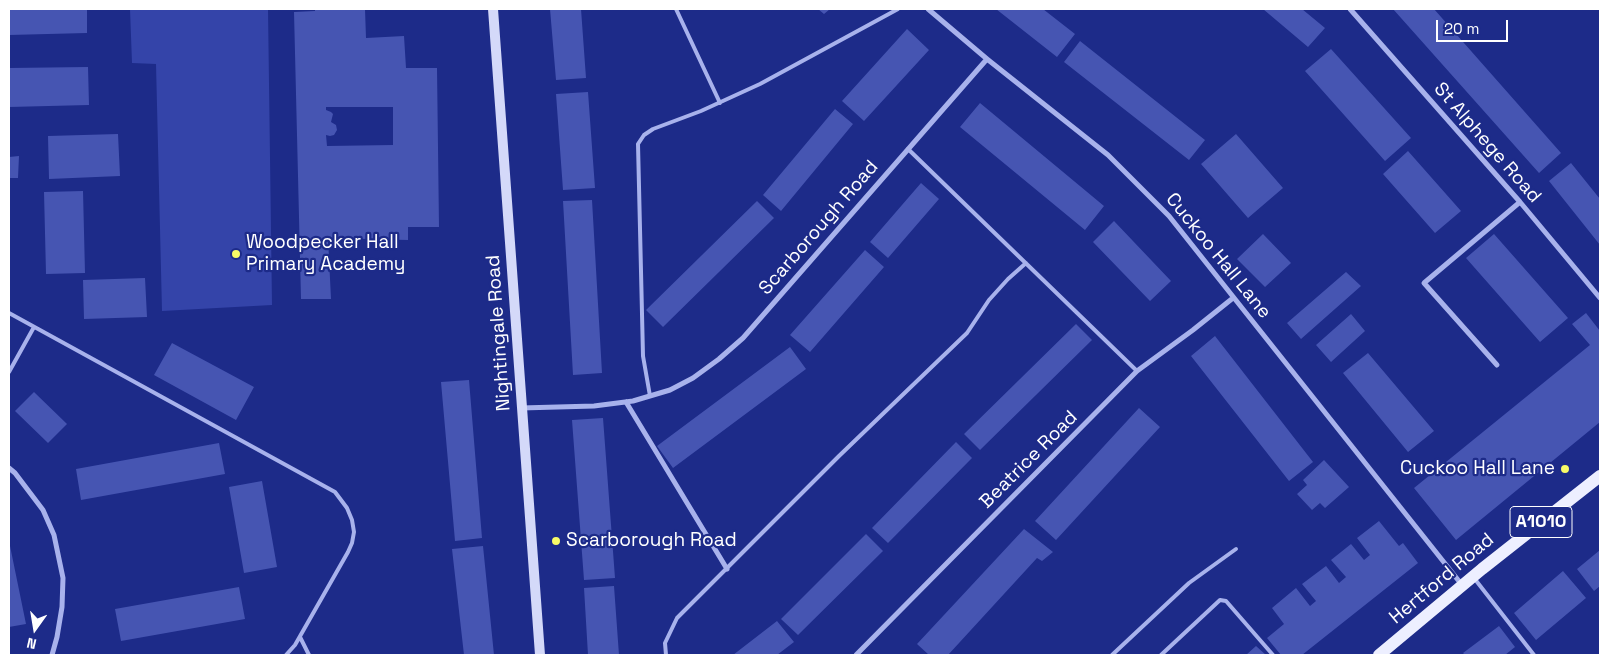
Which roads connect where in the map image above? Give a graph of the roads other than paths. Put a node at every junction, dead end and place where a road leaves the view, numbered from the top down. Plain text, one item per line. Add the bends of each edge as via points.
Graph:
1 (493, 9) edge
2 (676, 9) edge
3 (898, 9) edge
4 (928, 9) edge
5 (1350, 9) edge
6 (987, 59) junction
7 (720, 103) junction
8 (908, 149) junction
9 (1520, 202) junction
10 (1026, 263) junction
11 (1233, 298) junction
12 (1600, 298) edge
13 (9, 313) edge
14 (34, 327) junction
15 (1497, 365) dead end
16 (1137, 371) junction
17 (9, 372) edge
18 (650, 396) junction
19 (626, 402) junction
20 (521, 408) junction
21 (9, 468) edge
22 (1600, 476) edge
23 (1236, 549) dead end
24 (727, 569) junction
25 (1473, 577) junction
26 (1463, 585) junction
27 (300, 637) junction
28 (52, 655) edge
29 (286, 655) edge
30 (309, 655) edge
31 (540, 655) edge
32 (666, 655) edge
33 (856, 655) edge
34 (1112, 655) edge
35 (1161, 655) edge
36 (1273, 655) edge
37 (1379, 655) edge
38 (1534, 655) edge

1 - 20 main road, Nightingale Road
2 - 7 lane
3 - 7 lane
4 - 6 street, Cuckoo Hall Lane
5 - 9 street, St Alphege Road
6 - 8 street, Scarborough Road
6 - 11 street, Cuckoo Hall Lane via 1108,155 1169,216
7 - 18 lane via 653,129 638,144 643,356
8 - 10 lane
8 - 18 street, Scarborough Road via 743,338 693,378
9 - 12 street, St Alphege Road
9 - 15 street via 1424,283
10 - 16 lane
10 - 24 lane via 989,300 968,333
11 - 16 street, Beatrice Road
11 - 26 street, Cuckoo Hall Lane
13 - 14 lane
14 - 17 lane
14 - 27 lane via 334,492 352,520 352,543
16 - 33 street, Beatrice Road
18 - 19 street, Scarborough Road
19 - 20 street, Scarborough Road
19 - 24 street
20 - 31 main road, Nightingale Road
21 - 28 street via 43,510 54,534 64,578
22 - 25 main road, Hertford Road / A1010
23 - 34 lane via 1190,583
24 - 32 lane via 677,618 665,643
25 - 26 main road, Hertford Road / A1010
25 - 38 lane
26 - 37 main road, Hertford Road / A1010
27 - 29 lane
27 - 30 lane
35 - 36 lane via 1220,600 1226,601

